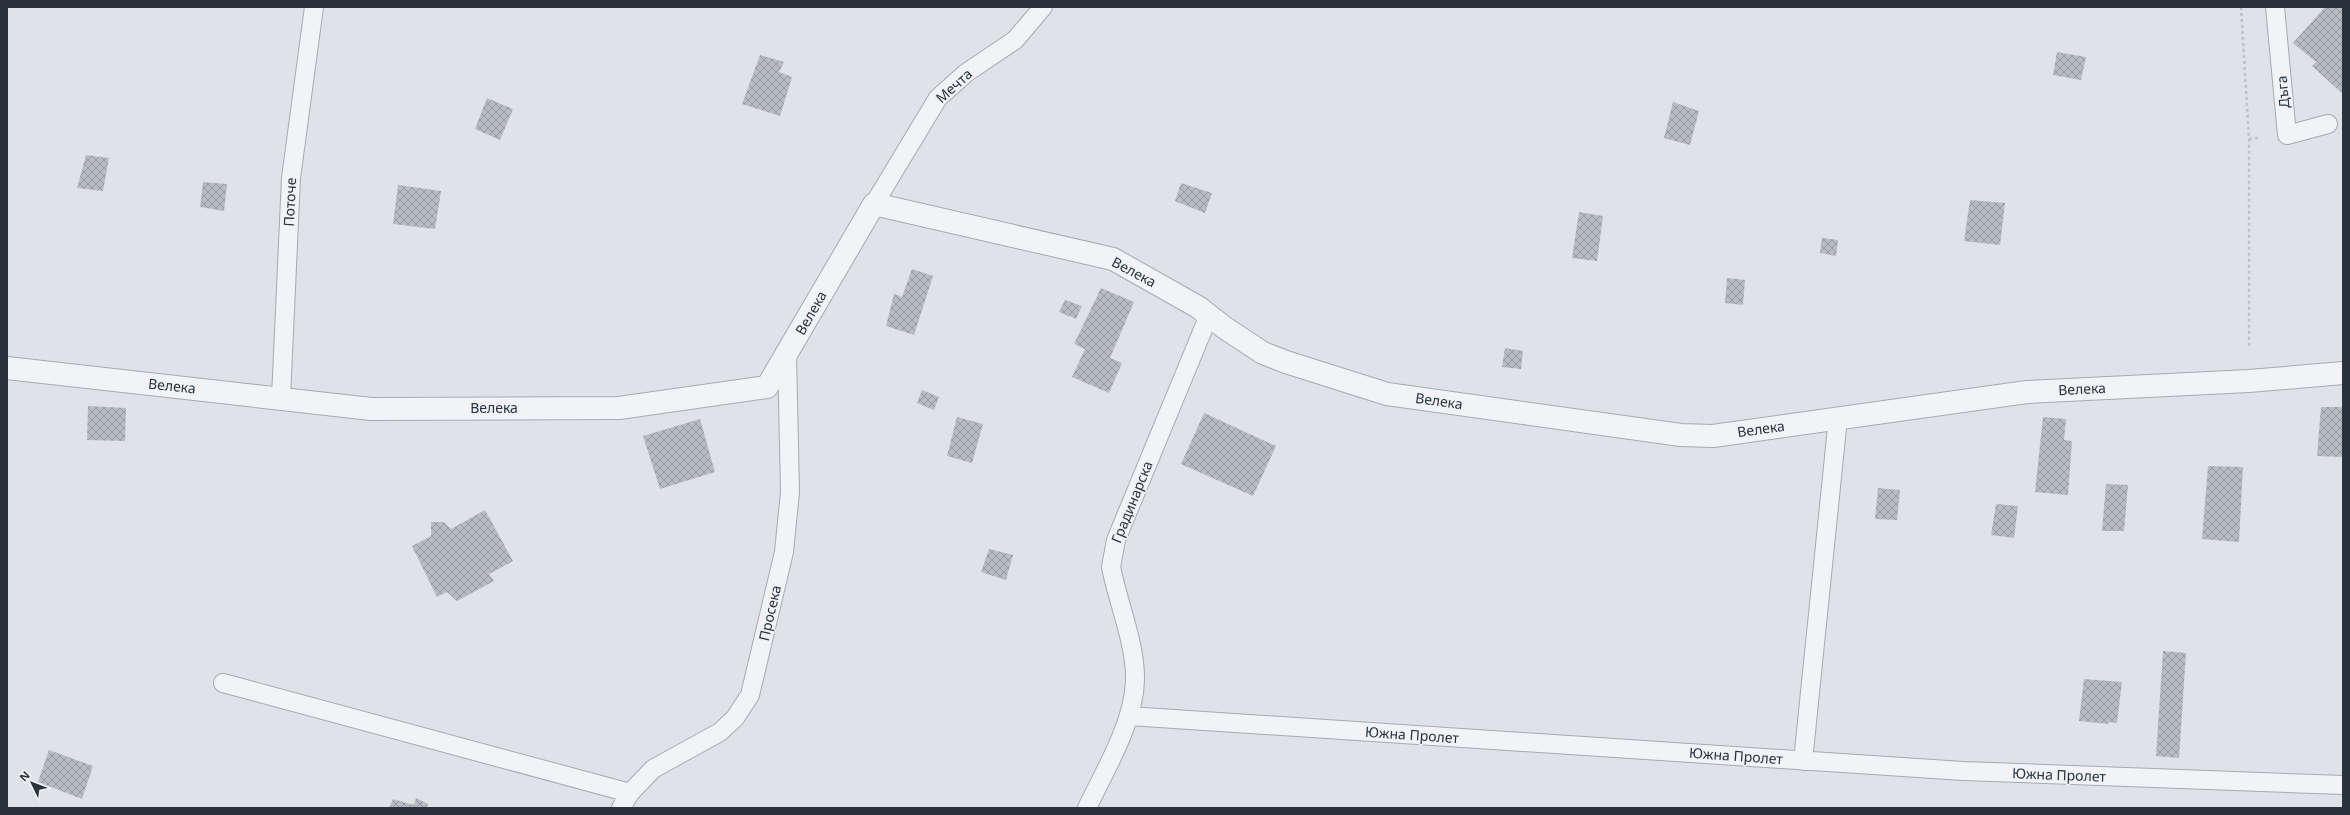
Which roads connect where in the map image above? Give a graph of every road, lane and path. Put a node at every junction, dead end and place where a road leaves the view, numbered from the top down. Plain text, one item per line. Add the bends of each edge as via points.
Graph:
1 (314, 7) edge
2 (1044, 7) edge
3 (2241, 7) edge
4 (2275, 7) edge
5 (2328, 124) dead end
6 (874, 204) junction
7 (1209, 315) junction
8 (787, 354) junction
9 (7, 368) edge
10 (2343, 373) edge
11 (2249, 381) junction
12 (281, 398) junction
13 (1838, 418) junction
14 (223, 683) dead end
15 (1129, 716) junction
16 (1803, 761) junction
17 (2343, 785) edge
18 (630, 793) junction
19 (621, 808) edge
20 (1087, 808) edge

1 - 12 lane, Поточе via 291,178
2 - 6 lane, Мечта via 1015,40 966,73 938,98
3 - 11 path via 2249,139
4 - 5 lane, Дъга via 2287,135
6 - 7 street, Велека via 1113,259
6 - 8 street, Велека
7 - 13 street, Велека via 1264,353 1387,394 1681,435 1713,436
7 - 15 lane, Градинарска via 1127,510 1112,553 1111,567 1135,679
8 - 12 street, Велека via 767,387 619,408 371,409
8 - 18 lane, Просека via 790,492 785,544 750,695 735,718 720,732 654,769
9 - 12 street, Велека
10 - 11 street, Велека
11 - 13 street, Велека via 2027,392
13 - 16 lane
14 - 18 lane
15 - 16 lane, Южна Пролет
15 - 20 lane, Градинарска
16 - 17 lane, Южна Пролет via 1963,771
18 - 19 lane, Просека

